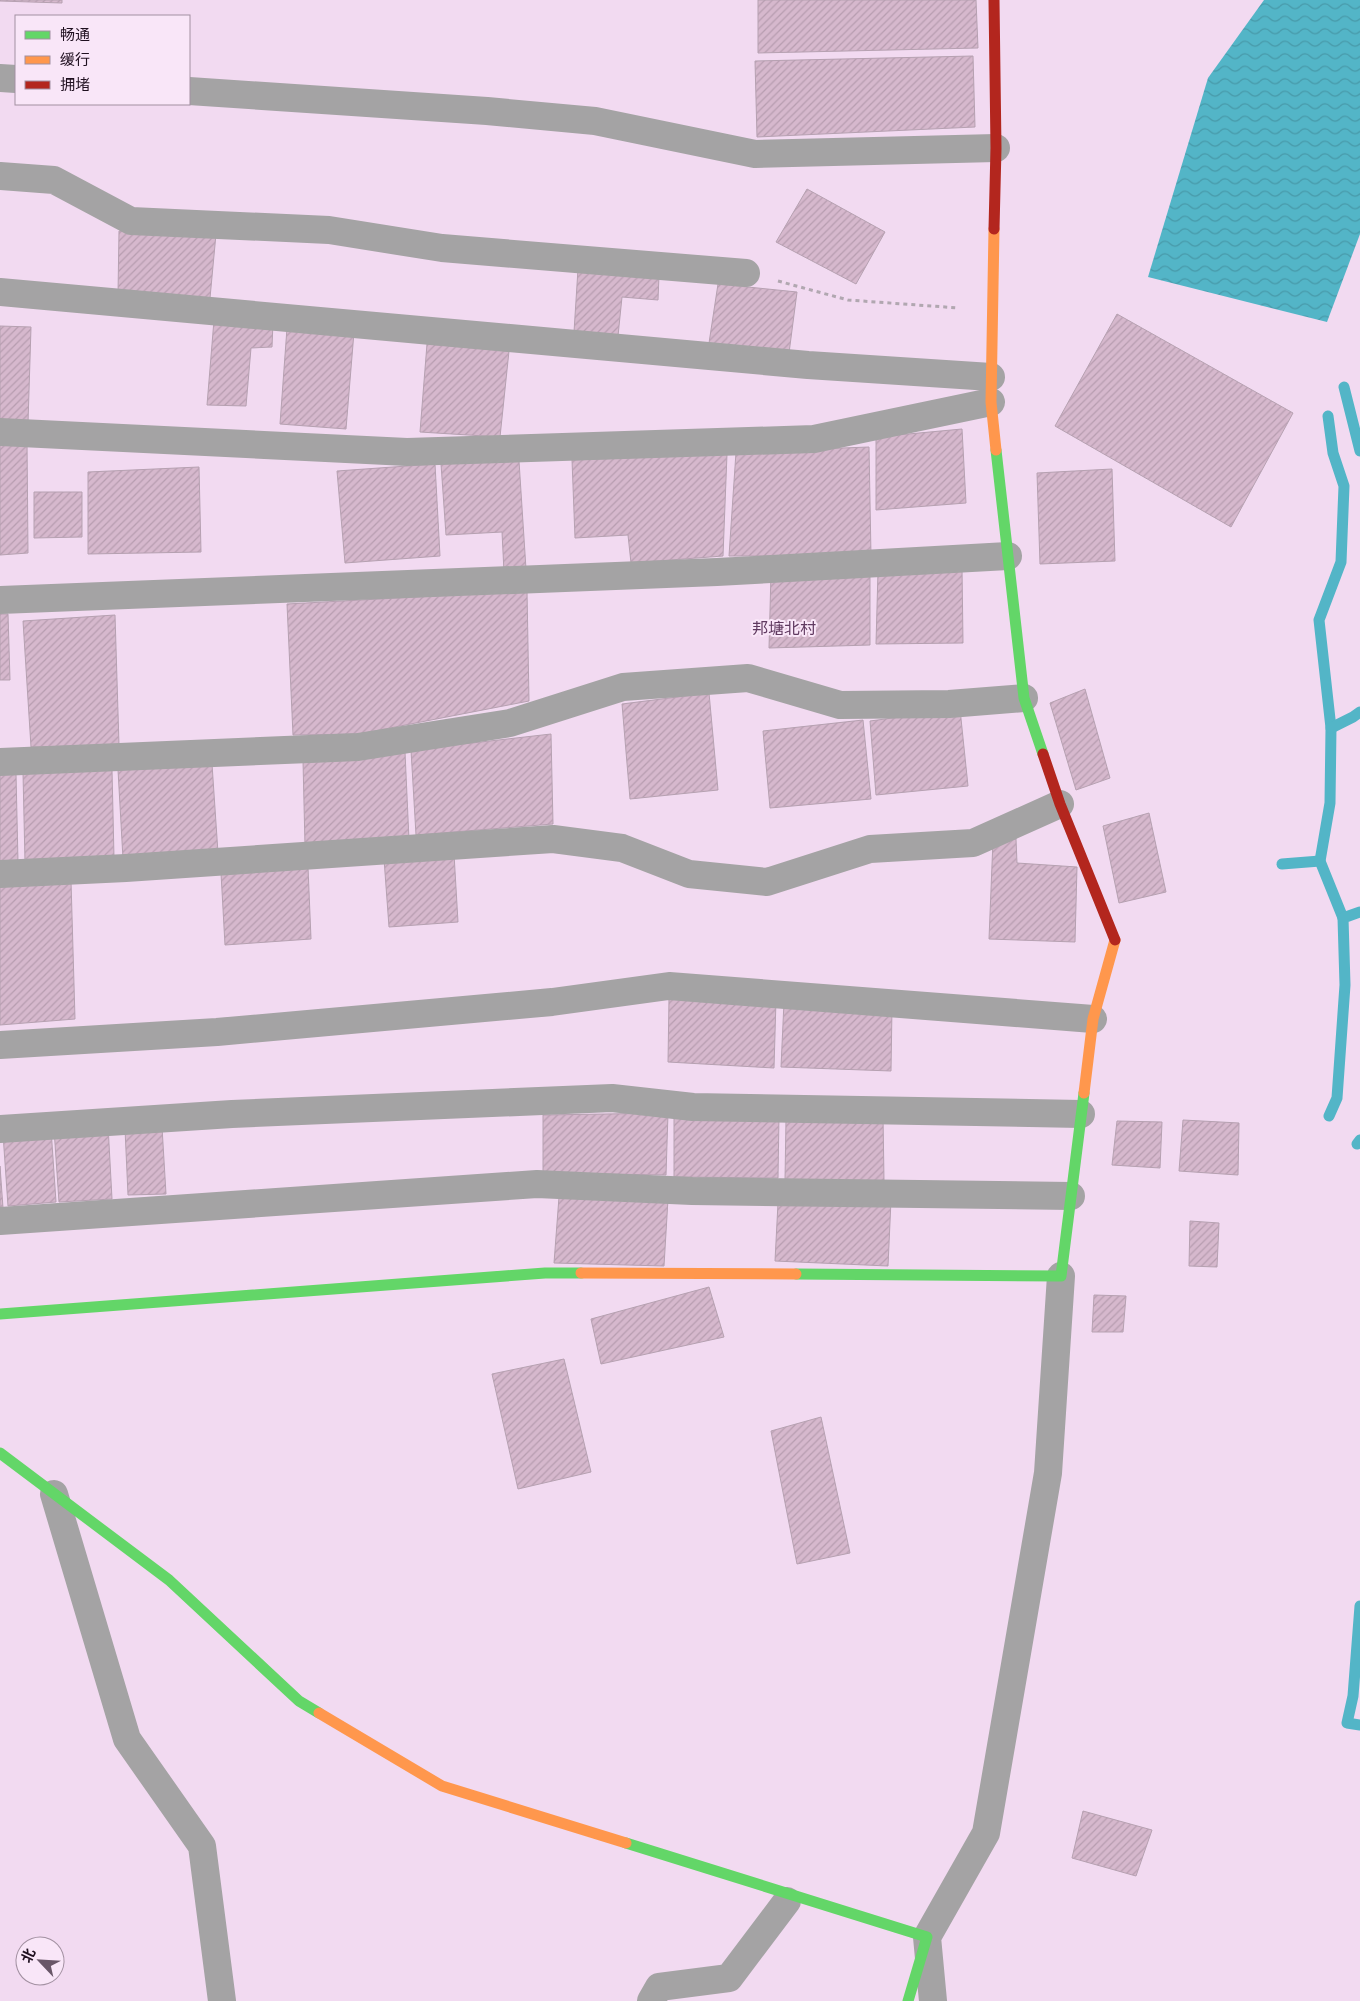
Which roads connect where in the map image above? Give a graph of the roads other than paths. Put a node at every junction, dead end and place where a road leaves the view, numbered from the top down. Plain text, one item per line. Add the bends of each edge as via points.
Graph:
1 (994, 0) edge
2 (0, 78) edge
3 (15, 79) edge
4 (190, 91) edge
5 (996, 148) junction
6 (0, 176) edge
7 (746, 272) road end
8 (0, 292) edge
9 (991, 389) junction
10 (0, 432) edge
11 (1008, 556) junction
12 (0, 600) edge
13 (1024, 698) junction
14 (0, 762) edge
15 (1060, 804) junction
16 (0, 874) edge
17 (1093, 1019) junction
18 (0, 1045) edge
19 (1081, 1114) junction
20 (0, 1130) edge
21 (1071, 1196) junction
22 (0, 1221) edge
23 (1061, 1276) junction
24 (0, 1314) edge
25 (0, 1453) edge
26 (54, 1494) junction
27 (787, 1901) dead end
28 (927, 1937) junction
29 (222, 2001) edge
30 (651, 2001) edge
31 (908, 2001) edge
32 (933, 2001) edge

1 - 5 street
2 - 3 street
4 - 5 street via 595,121 755,154
5 - 9 street
6 - 7 street via 54,180 131,221 329,230 442,248
8 - 9 street via 808,365
9 - 10 street via 814,439 417,452
9 - 11 street
11 - 12 street via 708,572
11 - 13 street
13 - 14 street via 950,704 840,705 748,678 624,687 510,723 358,747
13 - 15 street
15 - 16 street via 973,844 870,849 767,882 689,874 622,848 553,839
15 - 17 street via 1115,939
17 - 18 street via 669,986 552,1002 217,1032
17 - 19 street
19 - 20 street via 693,1107 612,1098 232,1114
19 - 21 street
21 - 22 street via 692,1191 537,1184
21 - 23 street
23 - 24 street via 545,1273
23 - 28 street via 1048,1474 986,1834
25 - 26 street
26 - 28 street via 169,1580 299,1701 442,1786
26 - 29 street via 127,1738 202,1846
27 - 30 street via 729,1978 659,1987
28 - 31 street
28 - 32 street

